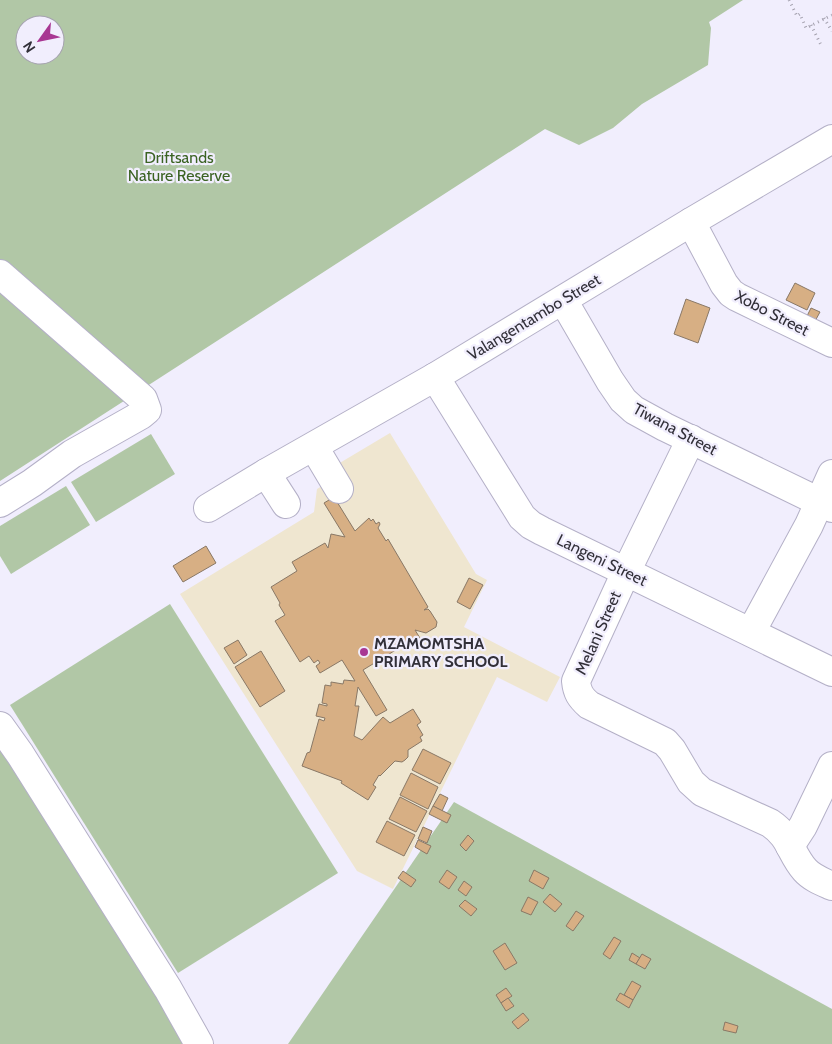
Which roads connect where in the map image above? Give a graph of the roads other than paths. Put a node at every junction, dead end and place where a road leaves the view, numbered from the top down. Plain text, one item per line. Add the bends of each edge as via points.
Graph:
1 (832, 140) edge
2 (691, 222) junction
3 (0, 274) edge
4 (563, 300) junction
5 (832, 343) edge
6 (435, 377) junction
7 (691, 439) junction
8 (314, 447) junction
9 (266, 473) junction
10 (832, 474) edge
11 (339, 488) dead end
12 (0, 503) edge
13 (286, 504) dead end
14 (826, 505) edge
15 (208, 508) dead end
16 (626, 572) junction
17 (751, 632) junction
18 (832, 672) edge
19 (0, 726) edge
20 (832, 766) edge
21 (790, 846) junction
22 (832, 886) edge
23 (198, 1044) edge

1 - 2 street, Valangentambo Street
2 - 4 street, Valangentambo Street
2 - 5 street, Xobo Street via 731,293
3 - 12 street via 144,399 147,410 72,454
4 - 6 street, Valangentambo Street
4 - 7 street, Tiwana Street via 623,400 634,410
6 - 8 street, Valangentambo Street
6 - 16 street, Langeni Street via 527,521 536,529
7 - 14 street, Tiwana Street
7 - 16 street, Melani Street
8 - 9 street, Valangentambo Street
8 - 11 street
9 - 13 street
9 - 15 street, Valangentambo Street
10 - 14 street
14 - 17 street via 810,524
16 - 17 street, Langeni Street
16 - 21 street, Melani Street via 576,681 577,691 589,704 664,742 691,782 702,792 770,823 782,832
17 - 18 street, Langeni Street
19 - 23 street via 168,989
20 - 21 street via 804,826
21 - 22 street, Melani Street via 808,874

